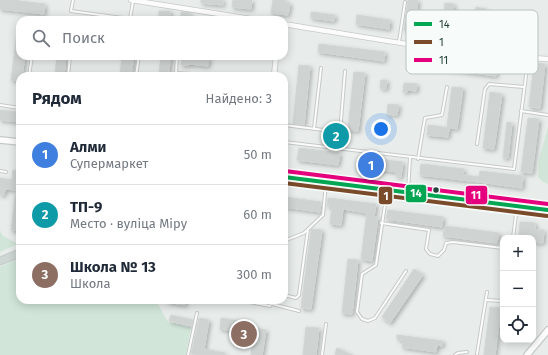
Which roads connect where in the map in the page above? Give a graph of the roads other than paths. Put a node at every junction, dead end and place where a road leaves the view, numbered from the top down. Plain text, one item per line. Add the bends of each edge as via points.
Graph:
1 (73, 0) edge
2 (132, 0) edge
3 (405, 2) dead end
4 (108, 16) edge
5 (130, 16) edge
6 (232, 16) edge
7 (288, 25) edge
8 (399, 42) junction
9 (406, 43) edge
10 (538, 58) edge
11 (548, 59) edge
12 (31, 60) edge
13 (70, 60) edge
14 (138, 60) edge
15 (177, 60) edge
16 (276, 60) edge
17 (321, 68) dead end
18 (345, 71) dead end
19 (30, 72) edge
20 (68, 72) edge
21 (137, 72) edge
22 (176, 72) edge
23 (274, 72) edge
24 (526, 74) edge
25 (447, 87) dead end
26 (524, 87) junction
27 (0, 105) edge
28 (16, 107) edge
29 (521, 111) junction
30 (548, 115) edge
31 (288, 126) edge
32 (314, 129) junction
33 (0, 140) edge
34 (16, 142) edge
35 (288, 143) edge
36 (477, 144) dead end
37 (410, 158) junction
38 (418, 159) junction
39 (0, 171) edge
40 (6, 172) dead end
41 (288, 177) edge
42 (326, 182) junction
43 (387, 190) junction
44 (408, 192) junction
45 (517, 207) junction
46 (548, 210) edge
47 (381, 224) junction
48 (308, 229) junction
49 (514, 235) edge
50 (288, 239) edge
51 (500, 248) edge
52 (16, 255) edge
53 (0, 261) edge
54 (406, 271) dead end
55 (488, 292) dead end
56 (288, 296) edge
57 (486, 300) junction
58 (500, 301) edge
59 (260, 304) edge
60 (272, 304) joint
61 (299, 311) dead end
62 (196, 313) dead end
63 (326, 324) dead end
64 (548, 330) edge
65 (467, 352) dead end
66 (477, 354) edge
67 (188, 355) edge
68 (322, 355) edge
69 (455, 355) edge
70 (527, 355) edge

1 - 4 lane via 71,11
2 - 5 lane
2 - 6 street
3 - 8 lane
7 - 8 street
8 - 9 street
10 - 11 street
12 - 19 lane
13 - 20 lane
14 - 21 lane
15 - 22 lane
16 - 23 street
17 - 32 lane
18 - 32 lane via 340,132
24 - 26 lane
25 - 38 lane via 442,115 425,118
26 - 29 lane
26 - 36 lane via 488,84 485,89
27 - 28 lane
29 - 30 lane
29 - 38 lane via 514,169
31 - 32 lane
33 - 34 street
35 - 37 lane
37 - 38 lane
37 - 44 lane
39 - 40 lane
41 - 42 main road
42 - 43 main road
42 - 48 lane via 323,215
43 - 44 main road
43 - 47 lane
44 - 45 main road
45 - 46 main road
45 - 49 lane
47 - 51 lane via 428,230 426,249 430,254 438,256 446,243 453,242
47 - 54 lane via 376,265 362,274 357,312 362,319 368,321 375,318
48 - 50 lane
48 - 56 lane via 299,295 296,298
52 - 53 main road
55 - 57 lane
57 - 58 lane
57 - 66 lane
59 - 60 lane
60 - 61 lane
62 - 67 lane
63 - 68 lane
64 - 70 street
65 - 69 lane

